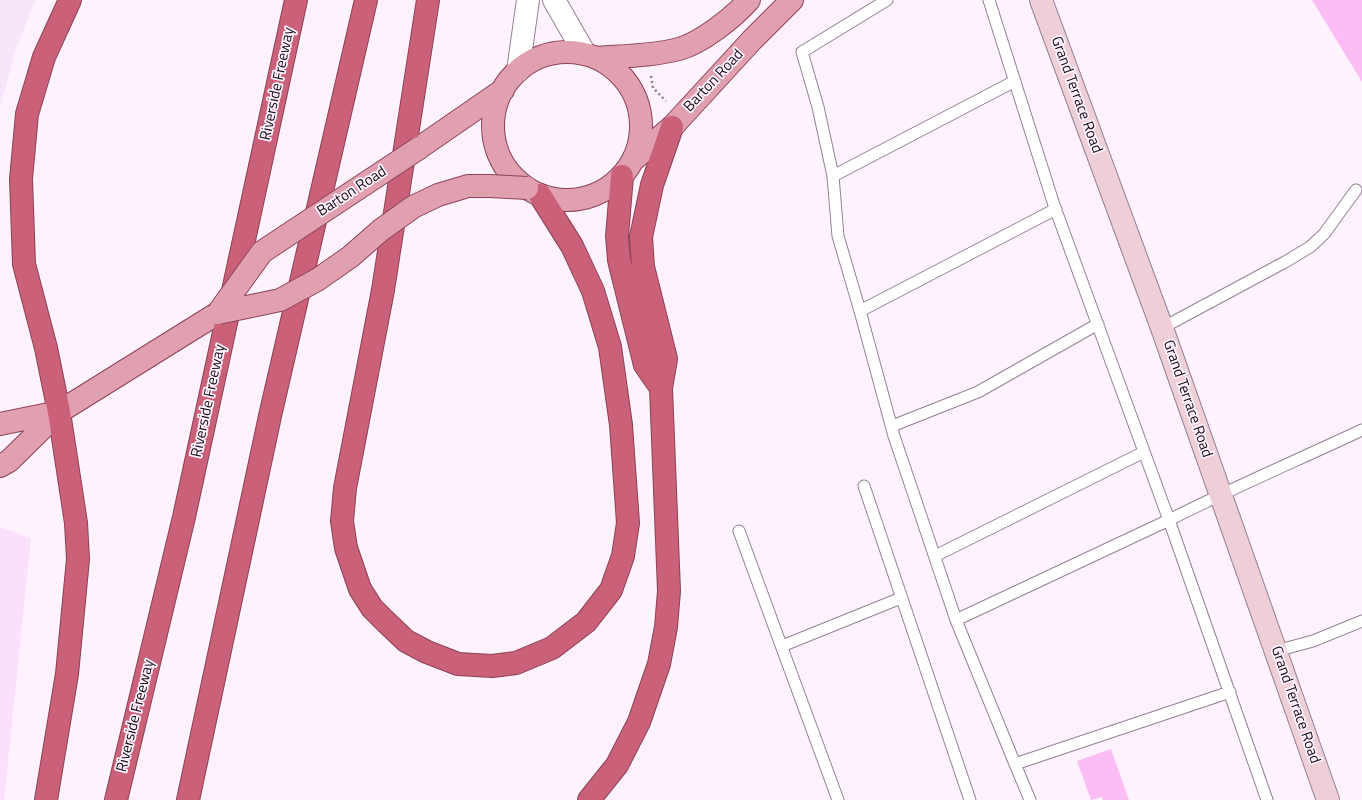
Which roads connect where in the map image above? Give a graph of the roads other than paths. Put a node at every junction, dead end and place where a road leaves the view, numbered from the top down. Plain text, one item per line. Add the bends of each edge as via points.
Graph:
1 (70, 0) edge
2 (296, 0) edge
3 (366, 0) edge
4 (428, 0) edge
5 (528, 0) edge
6 (554, 0) edge
7 (749, 0) edge
8 (792, 0) edge
9 (887, 0) edge
10 (989, 0) edge
11 (1041, 0) edge
12 (590, 56) junction
13 (518, 71) junction
14 (1015, 82) junction
15 (503, 90) junction
16 (672, 127) junction
17 (628, 168) junction
18 (833, 176) junction
19 (1356, 190) dead end
20 (534, 192) junction
21 (1056, 209) junction
22 (860, 311) junction
23 (218, 312) junction
24 (1098, 324) junction
25 (1162, 328) junction
26 (661, 388) junction
27 (59, 412) junction
28 (0, 424) edge
29 (892, 426) junction
30 (1362, 430) edge
31 (1144, 452) junction
32 (0, 466) edge
33 (864, 486) dead end
34 (1220, 494) junction
35 (1169, 520) junction
36 (739, 531) dead end
37 (935, 556) junction
38 (901, 598) junction
39 (956, 620) junction
40 (1362, 622) edge
41 (782, 646) junction
42 (1276, 651) junction
43 (1230, 692) junction
44 (1015, 764) junction
45 (46, 800) edge
46 (116, 800) edge
47 (188, 800) edge
48 (590, 800) edge
49 (838, 800) edge
50 (970, 800) edge
51 (1030, 800) edge
52 (1267, 800) edge
53 (1328, 800) edge

1 - 27 highway via 44,57 27,114 21,179 24,264 46,348
2 - 46 highway, Riverside Freeway via 184,516
3 - 47 highway via 270,416
4 - 20 highway via 383,290 345,488 342,521 346,548 360,589 372,608 406,640 427,652 458,664 492,666 516,663 552,648 586,622 611,590 624,549 628,523 621,425 610,347 593,291 572,246
5 - 13 street
6 - 12 street
7 - 12 main road via 716,29 680,49 651,54
8 - 16 main road, Barton Road
9 - 18 lane via 802,52 818,107
10 - 14 lane
11 - 25 street, Grand Terrace Road
12 - 13 main road via 561,53 549,55
12 - 17 main road via 617,71 637,101 640,137 638,149
13 - 15 main road
14 - 18 lane
14 - 21 lane
15 - 20 main road via 494,116 496,144 507,169 516,180
15 - 23 main road, Barton Road, bridge via 262,252
16 - 17 main road, Barton Road
16 - 26 highway via 652,185 642,238 643,267 666,359
17 - 20 main road, Barton Road via 608,187 575,200 557,199
17 - 26 highway via 617,236 619,260 645,365
18 - 22 lane via 838,236
19 - 25 lane via 1324,234 1310,247
20 - 23 main road, Barton Road, bridge via 468,186 438,195 413,207 350,257 317,280 280,300
21 - 22 lane
21 - 24 lane
22 - 29 lane
23 - 27 main road, Barton Road
24 - 29 lane via 978,392
24 - 31 lane
25 - 34 street, Grand Terrace Road
26 - 48 highway via 669,591 666,627 659,664 639,722 617,764
27 - 28 main road, Barton Road
27 - 32 main road, Barton Road via 9,461
27 - 45 highway via 76,523 78,558 67,674
29 - 37 lane
30 - 34 lane
31 - 35 lane
31 - 37 lane
33 - 38 lane
34 - 35 lane
34 - 42 street, Grand Terrace Road
35 - 39 lane
35 - 43 lane
36 - 41 lane
37 - 39 lane
38 - 41 lane
38 - 50 lane
39 - 44 lane
40 - 42 lane via 1313,641
41 - 49 lane
42 - 53 street, Grand Terrace Road
43 - 44 lane
43 - 52 lane
44 - 51 lane

